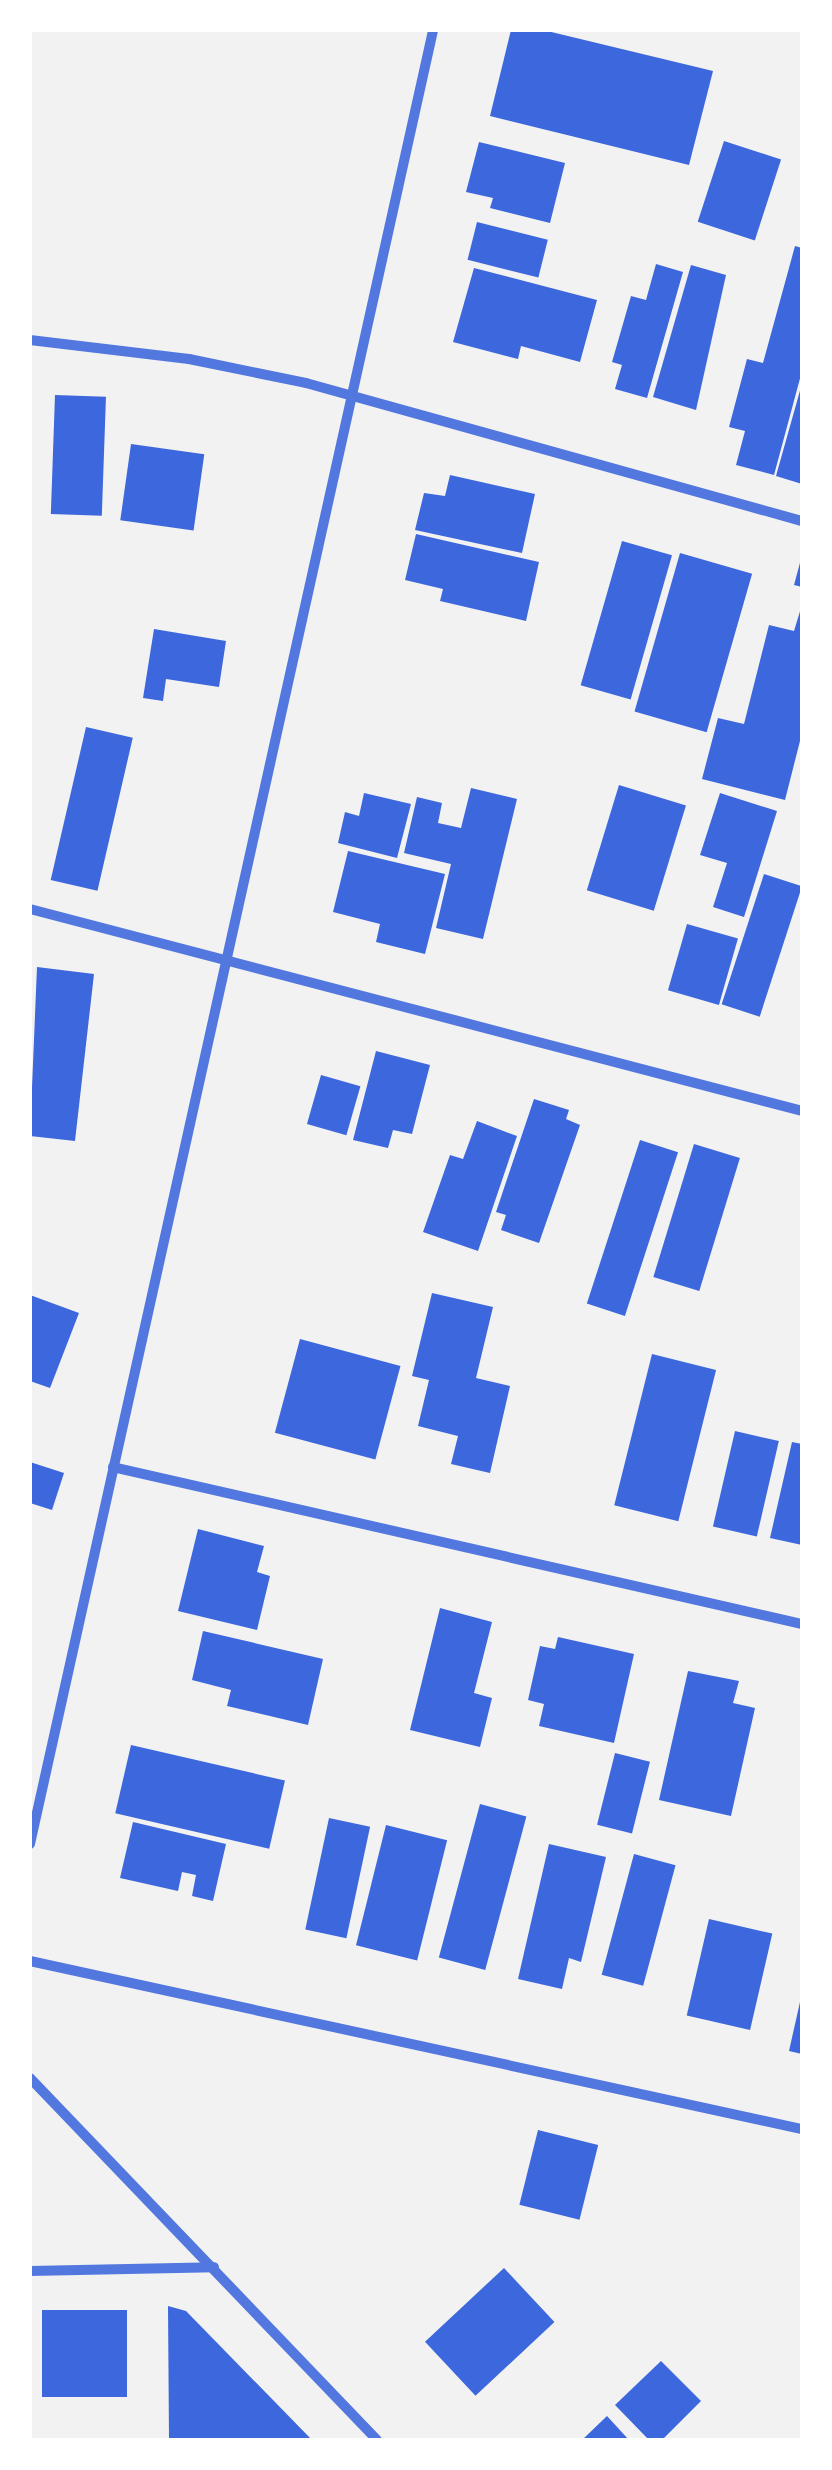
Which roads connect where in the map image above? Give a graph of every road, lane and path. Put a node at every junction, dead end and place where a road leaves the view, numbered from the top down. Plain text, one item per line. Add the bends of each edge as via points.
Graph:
1 (433, 30) edge
2 (30, 340) edge
3 (352, 394) junction
4 (802, 520) edge
5 (30, 909) edge
6 (228, 958) junction
7 (802, 1111) edge
8 (112, 1467) junction
9 (802, 1624) edge
10 (30, 1844) edge
11 (30, 1960) edge
12 (30, 2078) edge
13 (802, 2129) edge
14 (214, 2267) junction
15 (30, 2271) edge
16 (377, 2440) edge

1 - 3 street
2 - 3 street via 189,359
3 - 4 street
3 - 6 street
5 - 6 street
6 - 7 street
6 - 8 street
8 - 9 street
8 - 10 street
11 - 13 street
12 - 14 street
14 - 15 street
14 - 16 street

